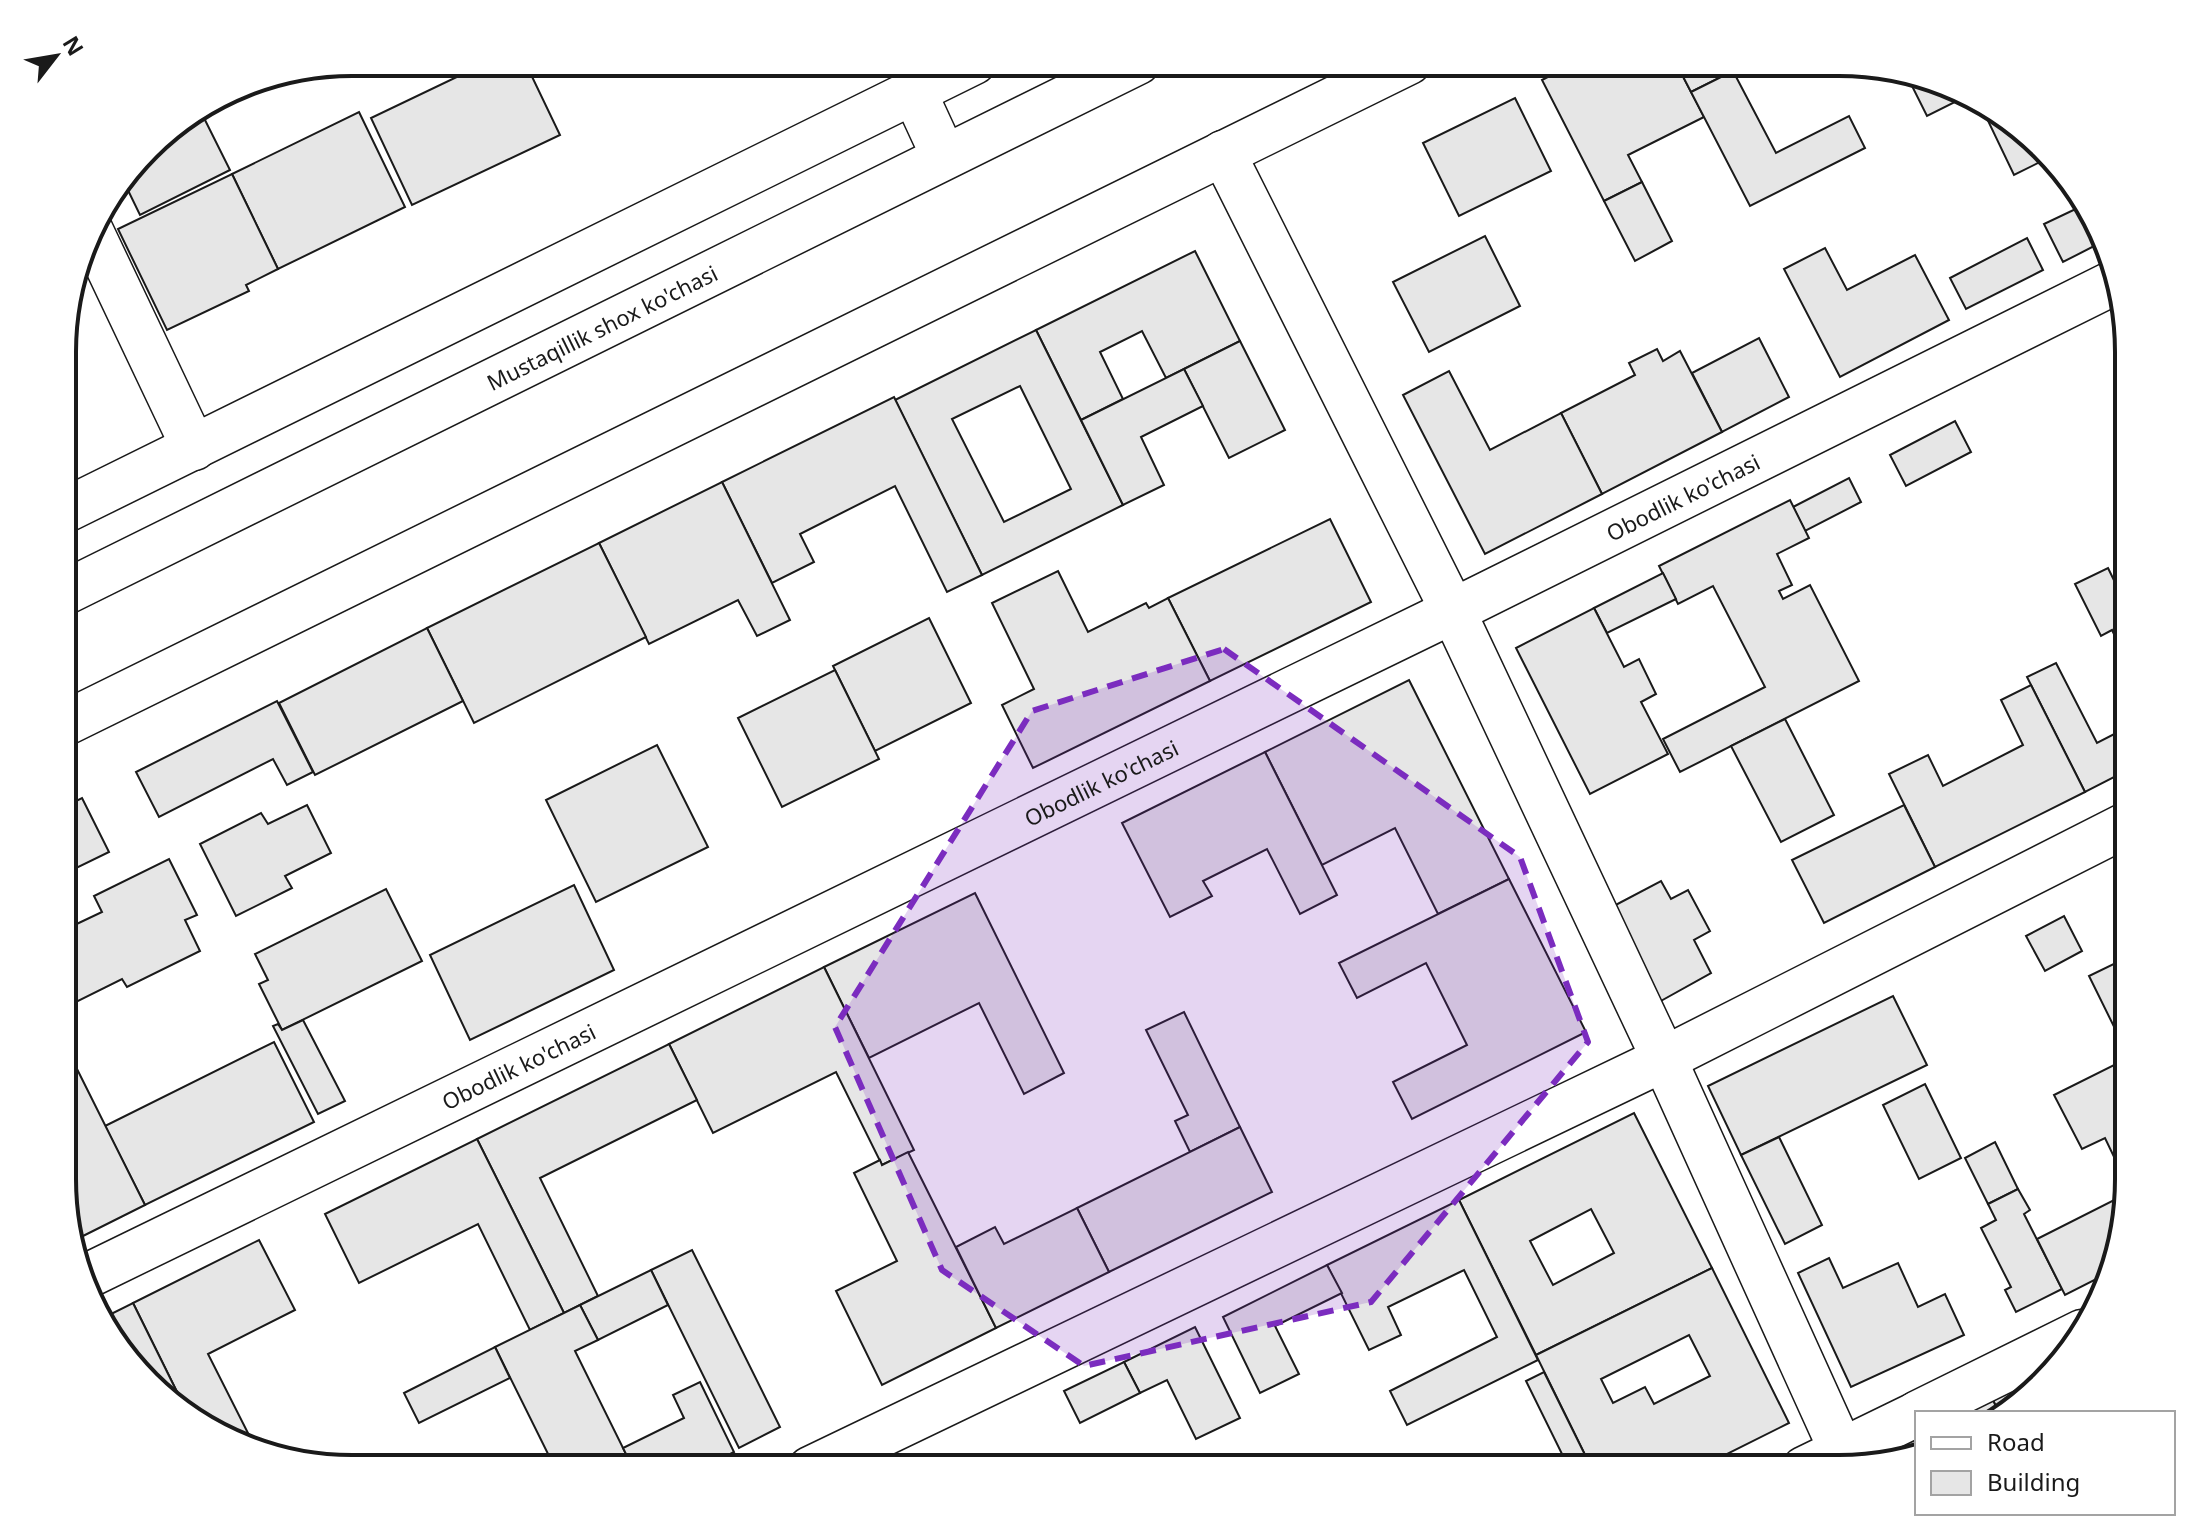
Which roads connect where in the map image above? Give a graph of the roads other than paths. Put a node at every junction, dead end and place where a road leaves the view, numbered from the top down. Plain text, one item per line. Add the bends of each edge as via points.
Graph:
1 (945, 76) edge
2 (1108, 77) edge
3 (1379, 77) edge
4 (914, 92) junction
5 (1223, 153) junction
6 (944, 157) junction
7 (98, 245) edge
8 (2107, 286) edge
9 (194, 448) junction
10 (76, 505) edge
11 (76, 587) edge
12 (1453, 611) junction
13 (76, 718) edge
14 (2114, 831) edge
15 (1664, 1059) junction
16 (93, 1273) edge
17 (2061, 1342) edge
18 (1922, 1411) edge
19 (1915, 1415) edge
20 (841, 1454) edge
21 (1829, 1455) edge
22 (1845, 1455) edge

1 - 4 street
2 - 6 street, Mustaqillik shox ko'chasi
3 - 5 street
4 - 6 street
4 - 9 street
5 - 12 street
5 - 13 street
6 - 11 street, Mustaqillik shox ko'chasi
7 - 9 street
8 - 12 street, Obodlik ko'chasi
9 - 10 street
12 - 15 street
12 - 16 street, Obodlik ko'chasi
14 - 15 street
15 - 20 street
15 - 21 street
17 - 18 street
19 - 22 street

